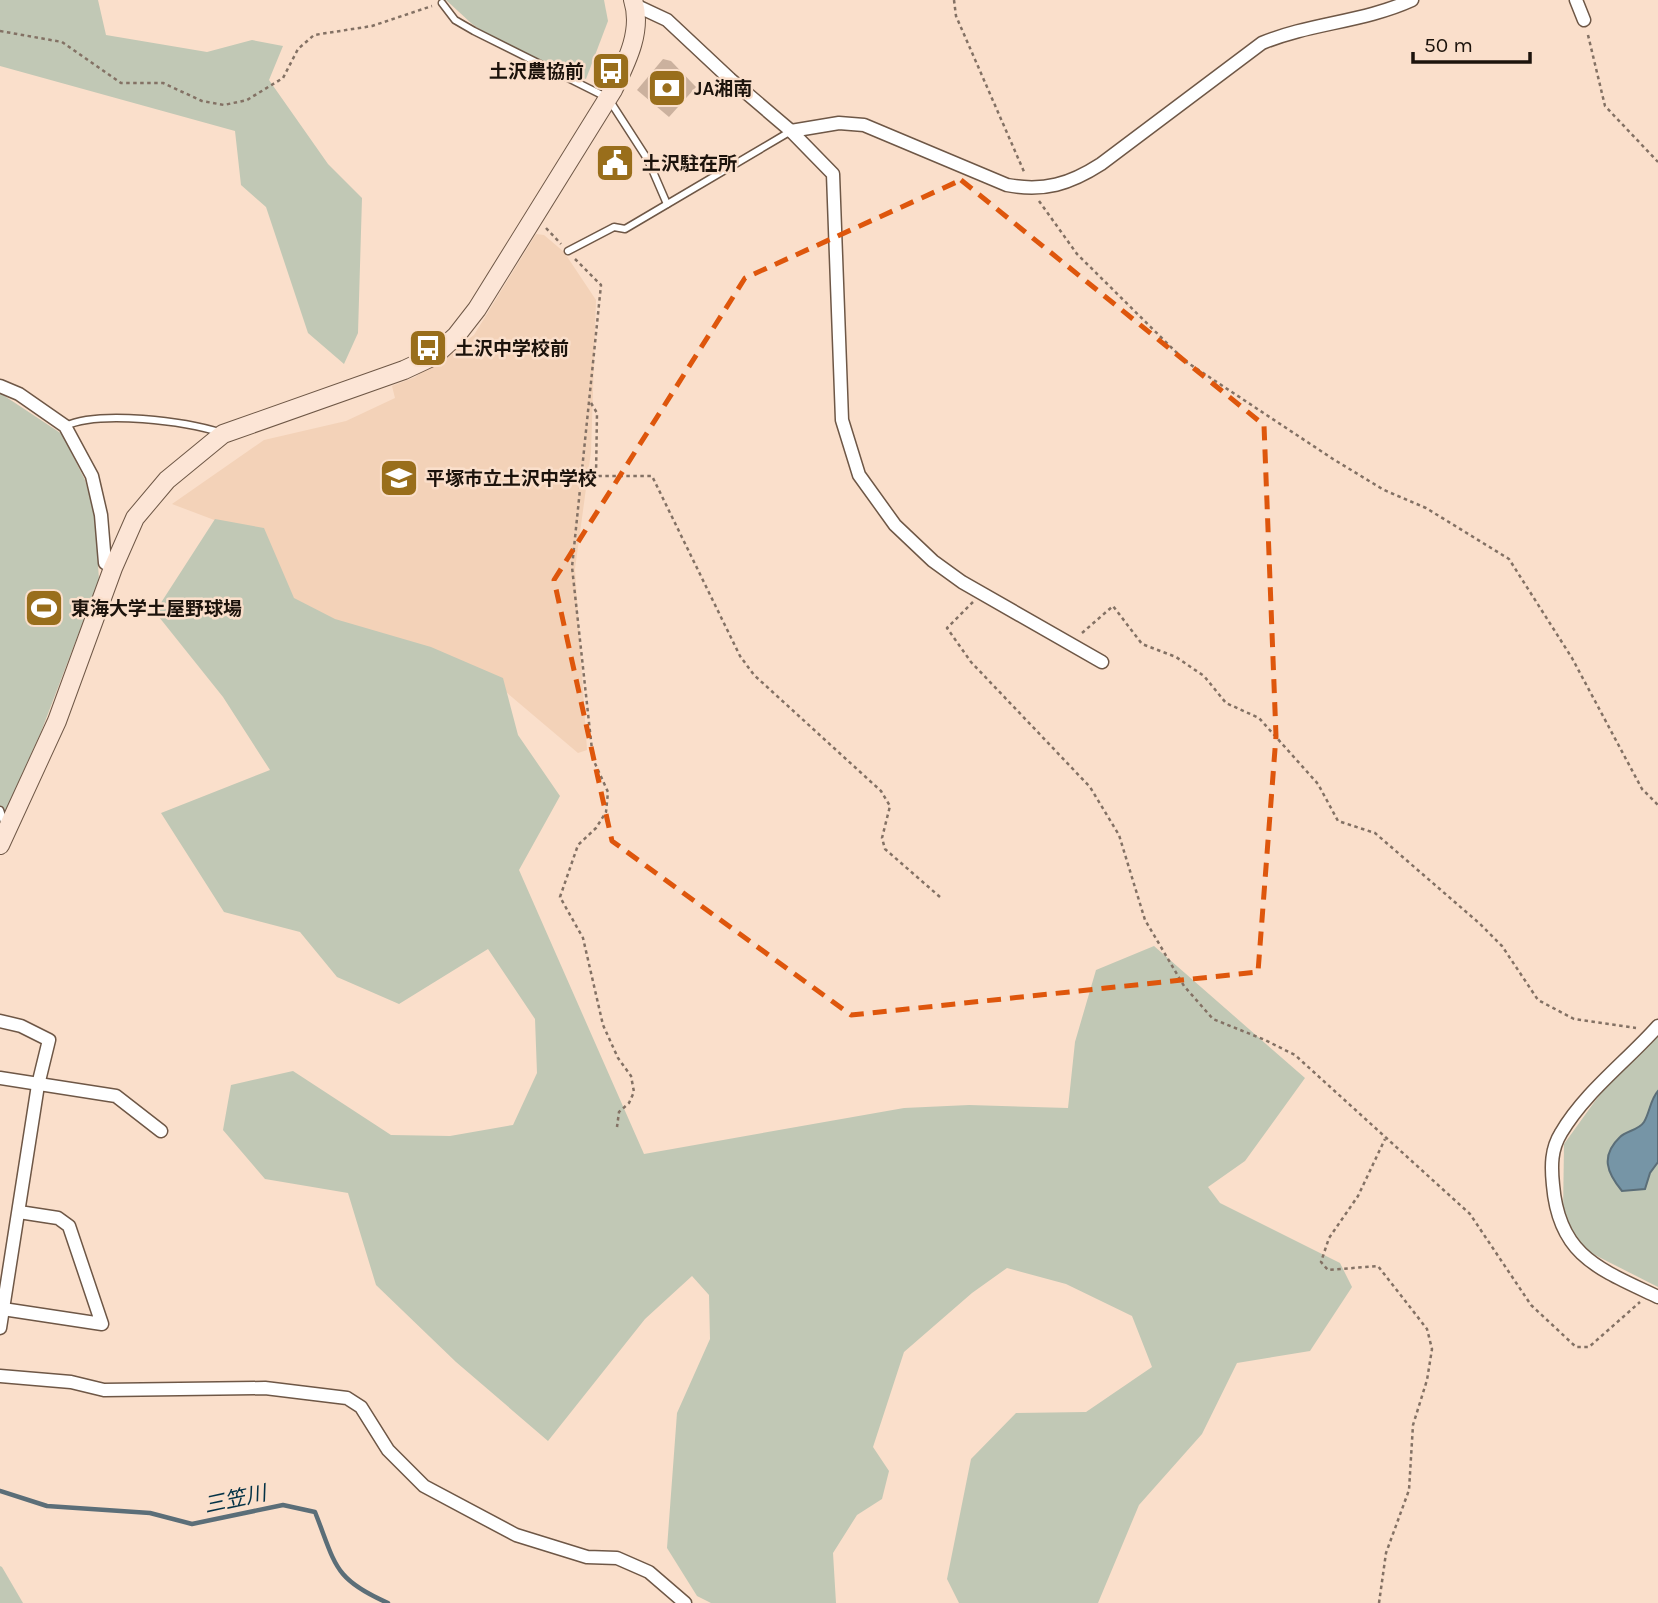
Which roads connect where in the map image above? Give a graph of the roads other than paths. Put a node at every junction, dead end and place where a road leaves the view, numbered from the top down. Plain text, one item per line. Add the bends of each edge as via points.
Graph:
1 (1412, 0) edge
2 (1576, 0) edge
3 (442, 3) road end
4 (634, 3) edge
5 (1584, 20) road end
6 (608, 98) junction
7 (791, 131) junction
8 (667, 204) junction
9 (568, 251) road end
10 (0, 386) edge
11 (65, 426) junction
12 (223, 434) junction
13 (113, 568) junction
14 (1102, 662) dead end
15 (0, 810) edge
16 (3, 838) edge
17 (0, 1021) edge
18 (1657, 1028) edge
19 (0, 1078) edge
20 (38, 1085) junction
21 (161, 1131) dead end
22 (19, 1212) junction
23 (1652, 1295) edge
24 (3, 1309) junction
25 (0, 1328) edge
26 (0, 1376) edge
27 (685, 1603) edge

1 - 7 street via 1262,43 1101,164 1056,186 1031,189 988,179 864,125 839,123
2 - 5 street
3 - 6 lane via 455,20
4 - 6 street via 635,34
4 - 7 street via 667,20
6 - 8 lane via 648,160
6 - 12 street via 477,309 434,356
7 - 8 lane
7 - 14 street via 833,174 842,420 859,475 895,525 933,561
8 - 9 lane via 625,229 614,227
10 - 11 street
11 - 12 lane via 77,420 147,419
11 - 13 street via 92,476 105,564
12 - 13 street via 167,480 135,519
13 - 16 street via 57,721
15 - 16 lane
17 - 20 street via 49,1040
18 - 23 street via 1566,1124 1554,1147 1552,1166 1556,1214 1566,1238 1581,1256
19 - 20 street
20 - 21 street via 116,1096
20 - 22 street
22 - 24 street
22 - 24 street via 58,1218 69,1226 102,1324
24 - 25 street
26 - 27 street via 71,1382 104,1390 265,1388 347,1398 361,1406 388,1450 424,1486 516,1535 587,1557 617,1558 649,1572

